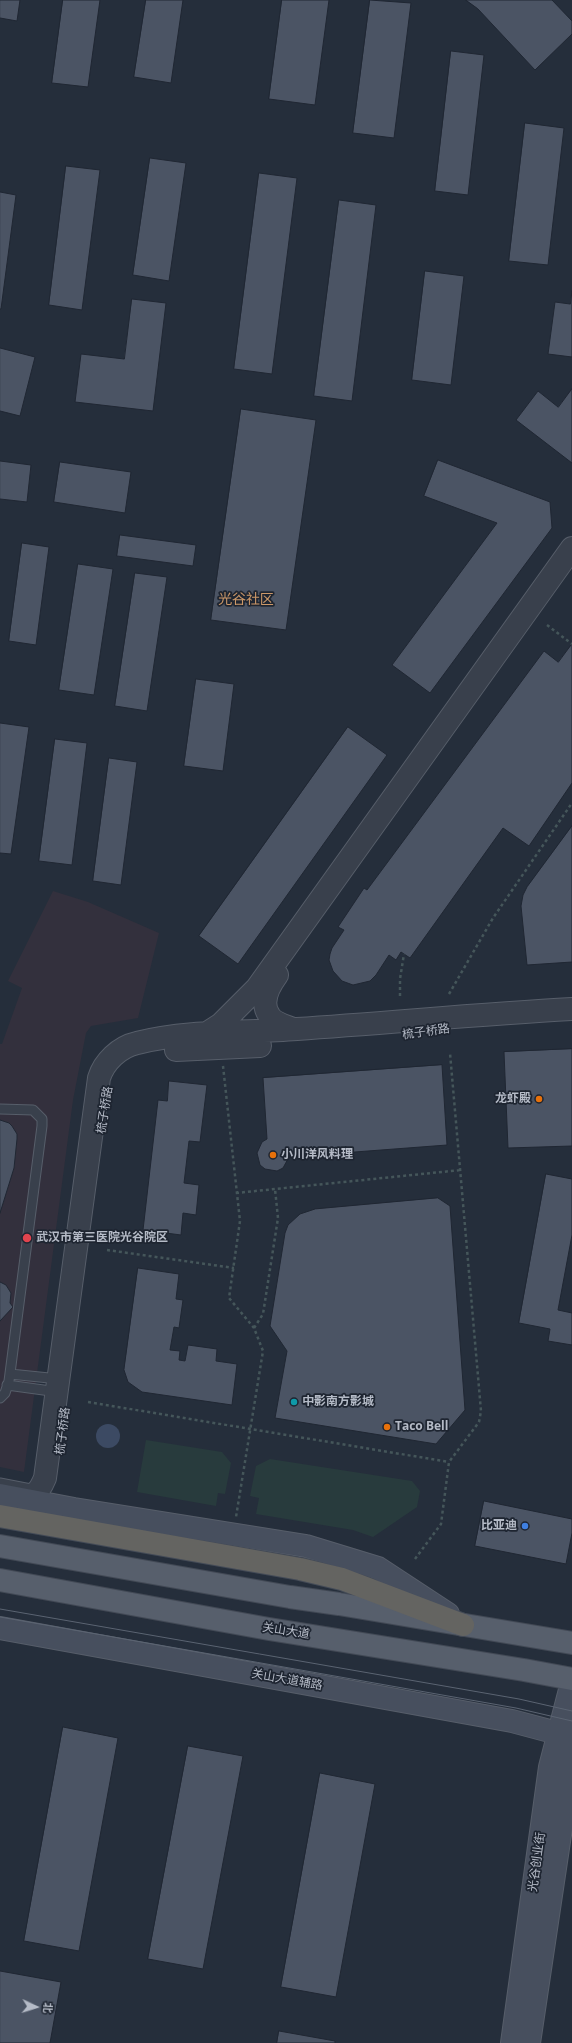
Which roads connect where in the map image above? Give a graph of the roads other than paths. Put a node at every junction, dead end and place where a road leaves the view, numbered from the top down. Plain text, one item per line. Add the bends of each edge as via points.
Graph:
1 (572, 548) edge
2 (572, 565) edge
3 (572, 1009) edge
4 (572, 1019) edge
5 (293, 1029) junction
6 (207, 1033) junction
7 (0, 1109) edge
8 (10, 1374) junction
9 (7, 1385) junction
10 (63, 1386) junction
11 (0, 1398) edge
12 (0, 1483) edge
13 (43, 1492) junction
14 (8, 1497) edge
15 (74, 1510) junction
16 (0, 1516) edge
17 (0, 1546) edge
18 (0, 1580) edge
19 (464, 1625) junction
20 (0, 1628) edge
21 (572, 1644) edge
22 (572, 1679) edge
23 (572, 1682) edge
24 (565, 1735) edge
25 (572, 1754) edge
26 (512, 2043) edge
27 (529, 2043) edge

1 - 6 street via 257,988 221,1024
2 - 5 street via 269,985 265,999 269,1016
3 - 5 street, 梳子桥路
4 - 10 street, 梳子桥路 via 450,1028 418,1035 246,1047 142,1051 133,1056 115,1071 107,1092
5 - 6 street, 梳子桥路
6 - 10 street, 梳子桥路 via 135,1043 102,1067
7 - 8 lane via 33,1110 42,1118
8 - 9 lane
8 - 10 lane
9 - 10 lane
9 - 11 lane
10 - 13 street
10 - 15 street, 梳子桥路 via 57,1484 58,1495 63,1503
12 - 13 lane
13 - 14 street via 31,1497
14 - 15 main road
15 - 19 main road via 306,1546 378,1568
16 - 19 highway via 300,1569 342,1579
17 - 19 main road
18 - 22 main road, 关山大道 via 269,1629
19 - 21 main road
20 - 24 main road, 关山大道辅路 via 512,1721
23 - 24 main road, 光谷创业街
24 - 26 main road, 光谷创业街 via 550,1767
25 - 27 main road, 光谷创业街

